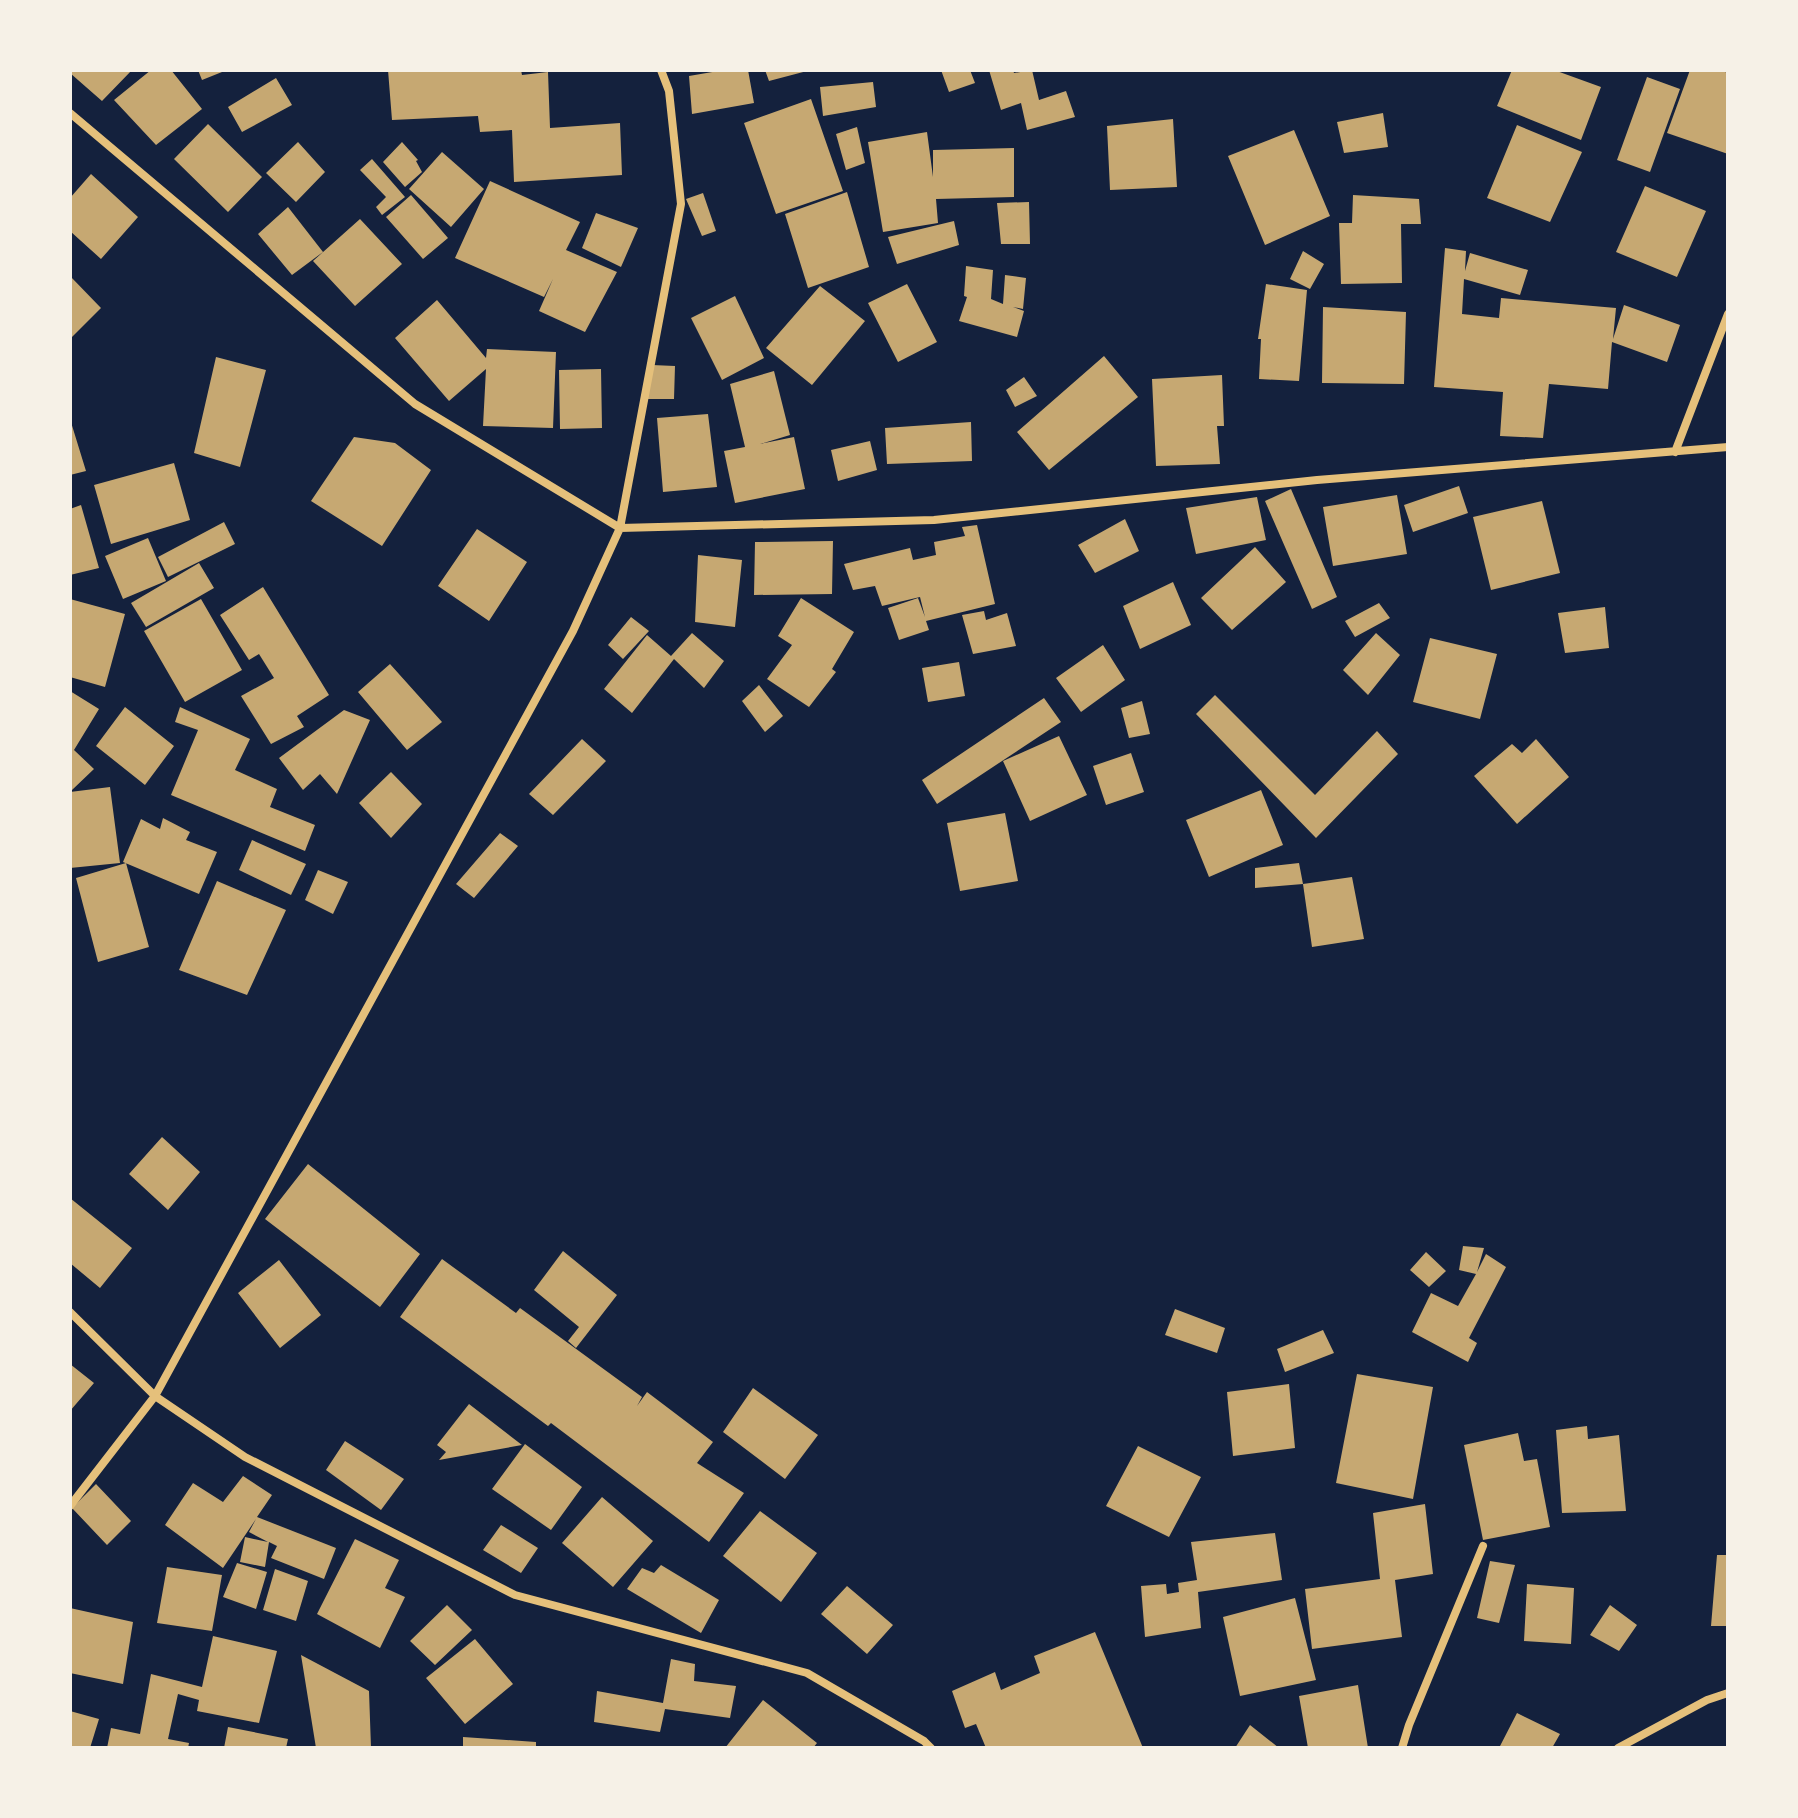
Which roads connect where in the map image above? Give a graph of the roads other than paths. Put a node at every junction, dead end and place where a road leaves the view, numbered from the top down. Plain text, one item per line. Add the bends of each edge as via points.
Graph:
1 (661, 70) edge
2 (70, 113) edge
3 (1728, 314) edge
4 (1728, 447) edge
5 (1675, 452) junction
6 (620, 528) junction
7 (70, 1312) edge
8 (155, 1396) junction
9 (70, 1506) edge
10 (1483, 1546) dead end
11 (1728, 1693) edge
12 (931, 1748) edge
13 (1402, 1748) edge
14 (1618, 1748) edge

1 - 6 street via 669,91 681,204
2 - 6 street via 415,404
3 - 5 street
4 - 5 street
5 - 6 street via 1317,480 934,520
6 - 8 street via 573,631
7 - 8 street
8 - 9 street
8 - 12 street via 245,1457 515,1595 807,1673
10 - 13 street
11 - 14 street

